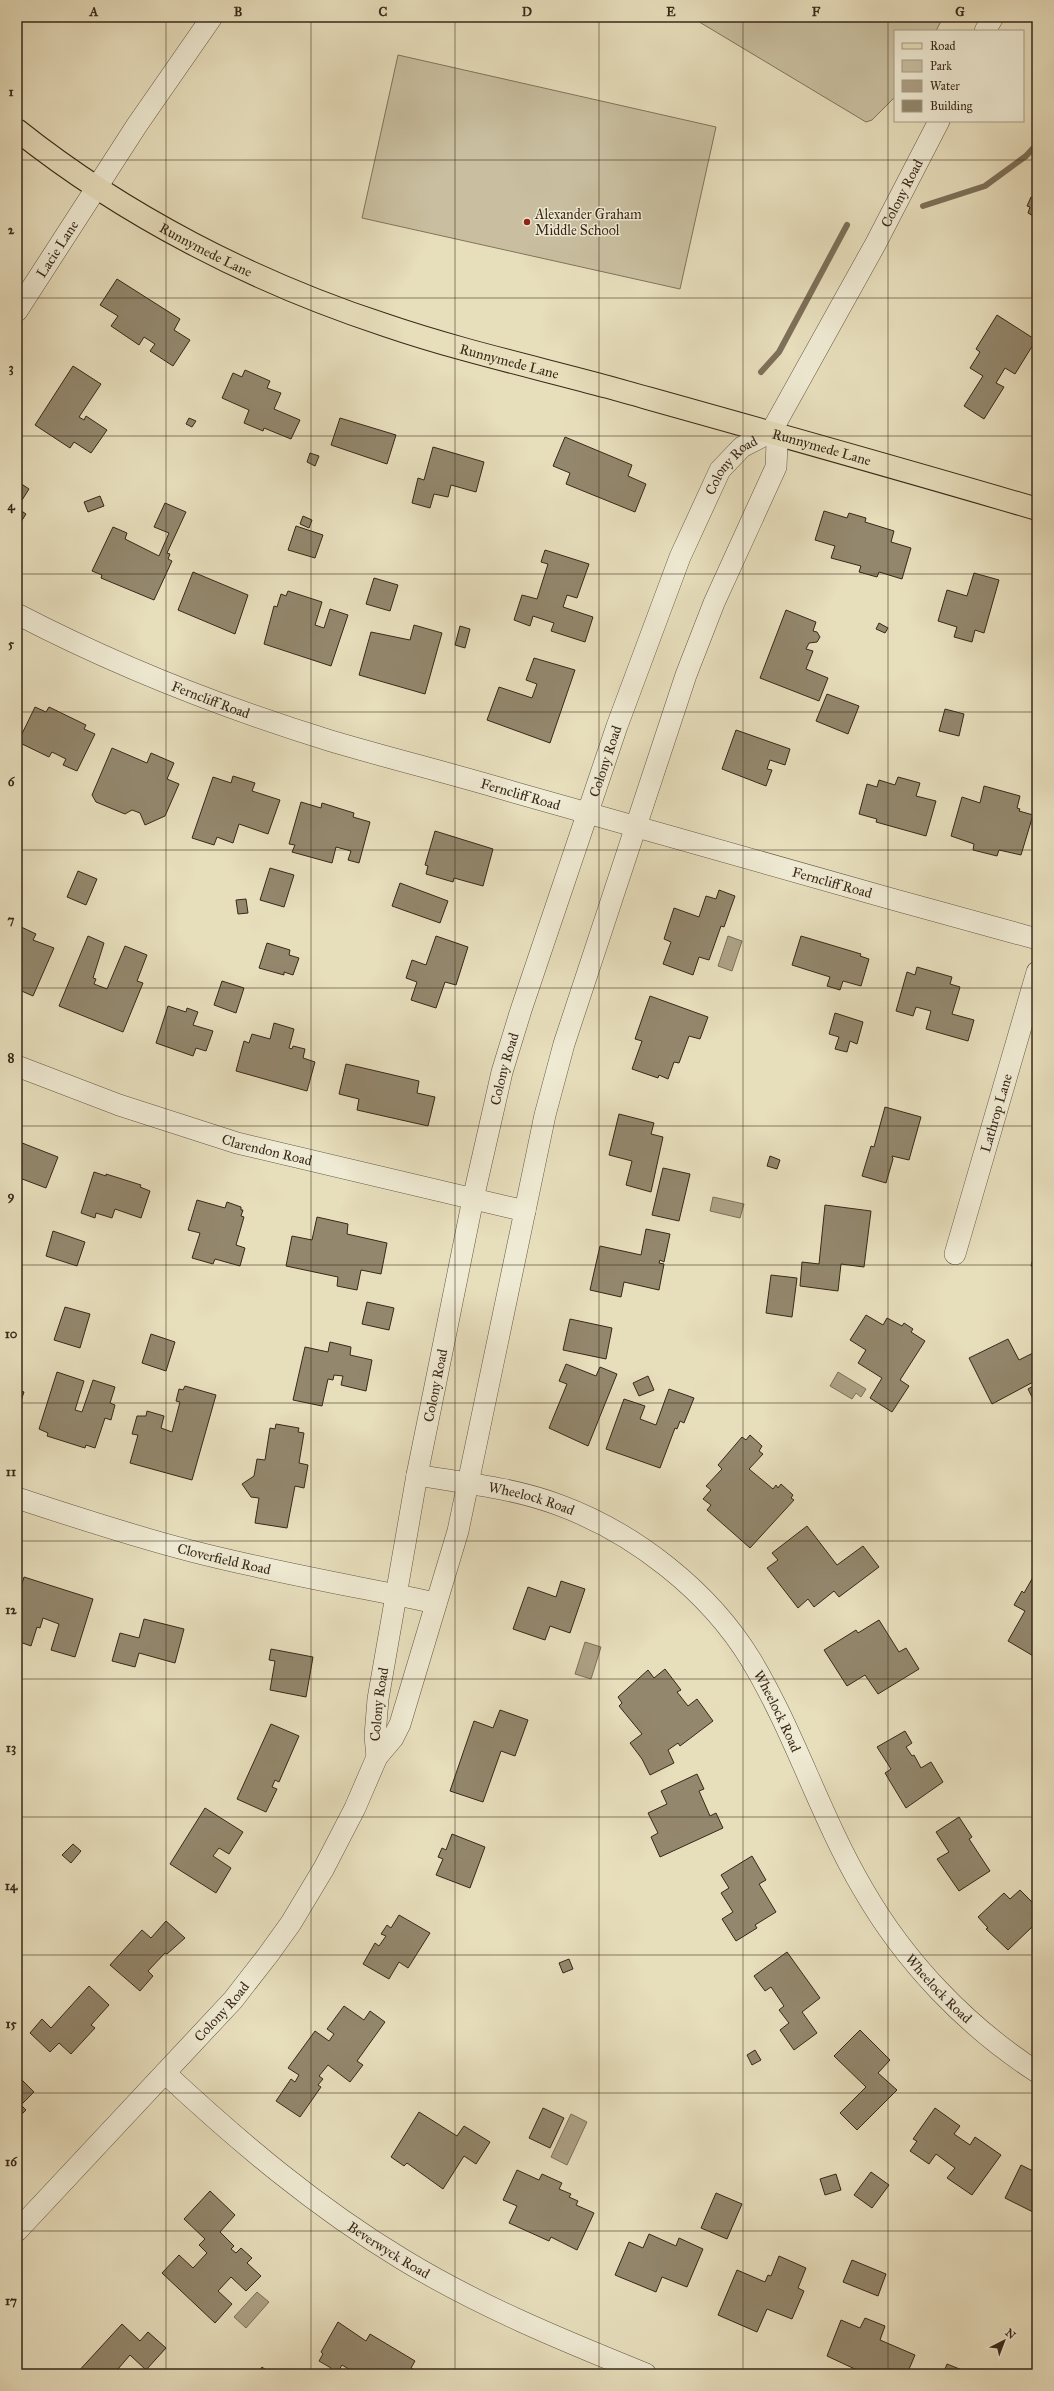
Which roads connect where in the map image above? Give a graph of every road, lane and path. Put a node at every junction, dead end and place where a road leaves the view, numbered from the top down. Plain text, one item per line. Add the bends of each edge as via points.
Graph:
1 (212, 17) edge
2 (993, 17) edge
3 (986, 30) edge
4 (938, 122) edge
5 (17, 130) edge
6 (98, 187) junction
7 (17, 311) edge
8 (771, 432) junction
9 (1037, 510) edge
10 (17, 614) edge
11 (588, 814) junction
12 (636, 827) junction
13 (1037, 939) edge
14 (1037, 972) edge
15 (17, 1066) edge
16 (473, 1198) junction
17 (525, 1210) junction
18 (955, 1254) dead end
19 (417, 1475) junction
20 (469, 1484) junction
21 (17, 1498) edge
22 (396, 1595) junction
23 (436, 1603) junction
24 (377, 1757) junction
25 (1037, 2072) edge
26 (165, 2073) junction
27 (17, 2232) edge
28 (646, 2374) edge

1 - 6 street, Lacie Lane via 136,125
2 - 3 street
4 - 8 street, Colony Road via 876,243
5 - 6 main road, Runnymede Lane
6 - 7 street, Lacie Lane
6 - 8 main road, Runnymede Lane via 213,254 326,305 424,337
8 - 9 main road, Runnymede Lane
8 - 11 street, Colony Road via 742,447 715,479 646,642
8 - 12 street, Colony Road via 777,443 776,467 714,603 686,675
10 - 11 street, Ferncliff Road via 88,648 241,711 332,741
11 - 12 street, Ferncliff Road
11 - 16 street, Colony Road via 520,1010 502,1072
12 - 13 street, Ferncliff Road
12 - 17 street, Colony Road via 557,1067
14 - 18 street, Lathrop Lane
15 - 16 street, Clarendon Road via 133,1110 237,1143
16 - 17 street, Clarendon Road
16 - 19 street, Colony Road
17 - 20 street, Colony Road
19 - 20 street, Wheelock Road
19 - 22 street, Colony Road
20 - 23 street, Colony Road
20 - 25 street, Wheelock Road via 538,1498 560,1505 607,1527 656,1559 701,1599 728,1629 752,1662 842,1851 889,1931 956,2008 1003,2049
21 - 22 street, Cloverfield Road via 190,1551
22 - 23 street, Cloverfield Road
22 - 24 street, Colony Road via 378,1699 375,1736
23 - 24 street, Colony Road via 400,1724 389,1744
24 - 26 street, Colony Road via 339,1841 291,1923 237,1995
26 - 27 street, Colony Road
26 - 28 street, Beverwyck Road via 269,2166 387,2250 440,2281 515,2319

